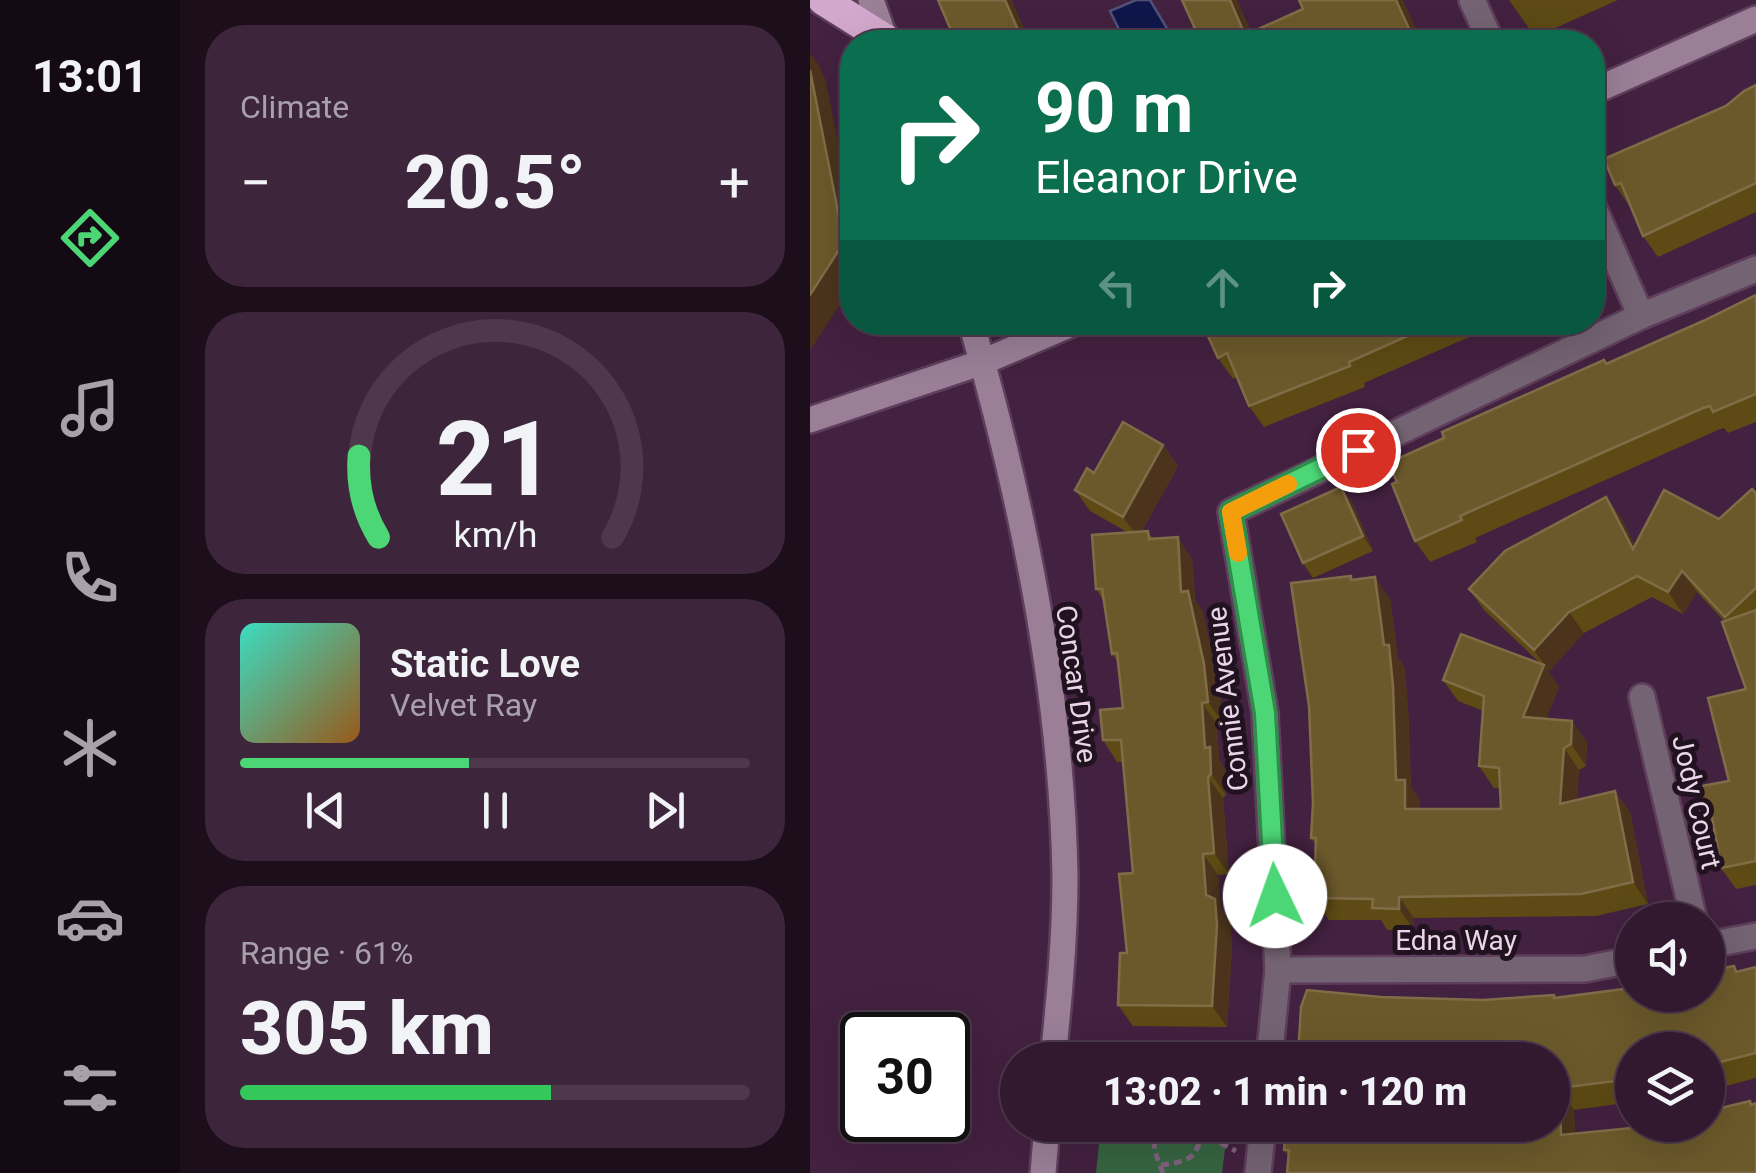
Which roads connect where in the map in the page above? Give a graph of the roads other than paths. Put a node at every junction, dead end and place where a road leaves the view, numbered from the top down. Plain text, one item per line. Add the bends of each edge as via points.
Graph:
1 (823, 0) edge
2 (871, 0) edge
3 (1472, 0) edge
4 (1756, 19) edge
5 (868, 30) edge
6 (881, 30) edge
7 (1486, 30) edge
8 (1605, 86) edge
9 (1605, 234) edge
10 (1756, 269) edge
11 (1641, 316) junction
12 (1605, 326) edge
13 (976, 335) edge
14 (1046, 335) edge
15 (1582, 335) edge
16 (983, 362) junction
17 (810, 420) edge
18 (1642, 698) dead end
19 (1690, 902) edge
20 (1756, 936) edge
21 (1725, 942) edge
22 (1615, 963) edge
23 (1278, 970) junction
24 (1054, 1042) edge
25 (1271, 1042) edge
26 (1046, 1142) edge
27 (1261, 1142) edge
28 (1258, 1168) edge
29 (1043, 1173) edge

1 - 5 highway
2 - 6 main road
3 - 7 street
4 - 8 main road
9 - 11 street
10 - 11 street
11 - 12 street
13 - 16 main road, Concar Drive
14 - 16 main road
15 - 23 street, Connie Avenue via 1231,512 1265,713
16 - 17 main road
16 - 24 main road, Concar Drive via 1031,574 1058,762 1065,880
18 - 19 street, Jody Court
20 - 21 street
22 - 23 street, Edna Way via 1585,969
23 - 25 street, Connie Avenue
26 - 29 main road
27 - 28 street

